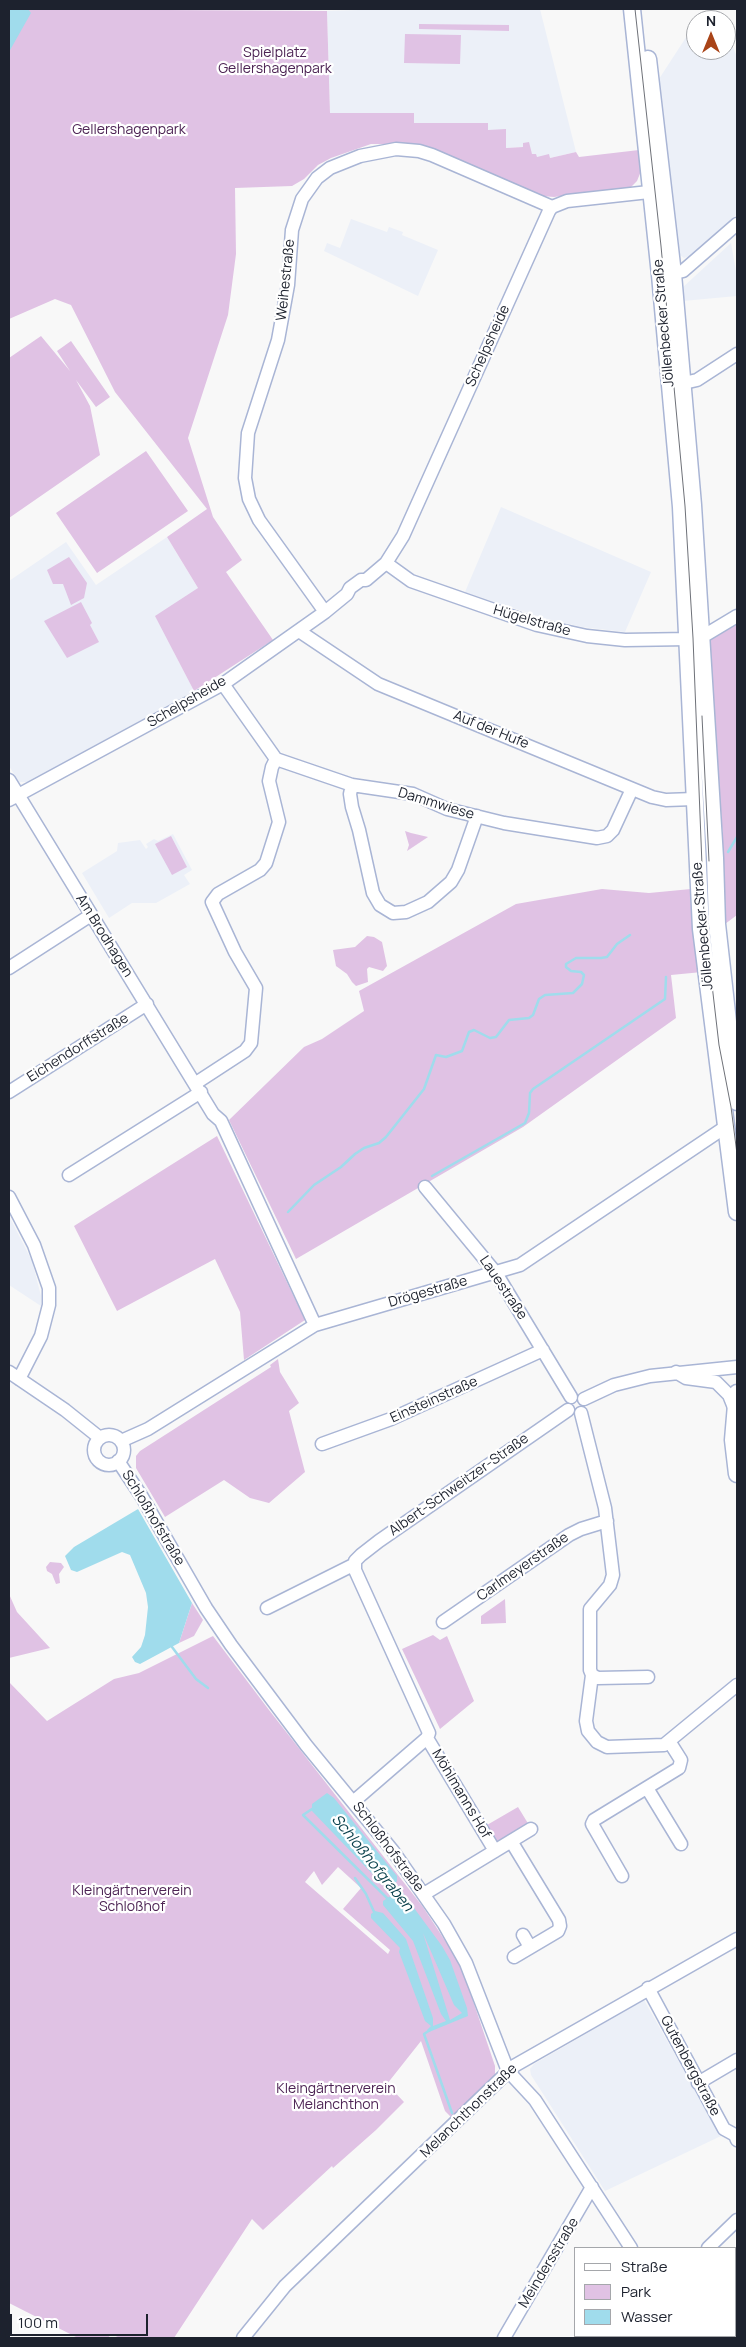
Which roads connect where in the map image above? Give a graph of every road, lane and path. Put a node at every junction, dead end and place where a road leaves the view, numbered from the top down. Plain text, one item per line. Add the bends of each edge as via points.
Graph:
1 (632, 9) edge
2 (643, 9) edge
3 (657, 191) junction
4 (552, 207) junction
5 (737, 224) edge
6 (666, 275) junction
7 (737, 354) edge
8 (676, 385) junction
9 (386, 563) junction
10 (325, 612) junction
11 (737, 616) edge
12 (299, 631) junction
13 (695, 637) junction
14 (222, 684) junction
15 (276, 759) junction
16 (9, 780) edge
17 (352, 785) junction
18 (632, 789) junction
19 (13, 798) edge
20 (694, 799) junction
21 (477, 816) junction
22 (91, 915) junction
23 (9, 968) edge
24 (147, 1004) junction
25 (198, 1088) junction
26 (9, 1092) edge
27 (737, 1102) edge
28 (727, 1129) junction
29 (69, 1175) dead end
30 (425, 1187) dead end
31 (9, 1197) edge
32 (737, 1212) edge
33 (496, 1273) junction
34 (315, 1325) junction
35 (543, 1350) junction
36 (737, 1367) edge
37 (676, 1372) junction
38 (14, 1375) edge
39 (737, 1393) edge
40 (577, 1398) junction
41 (568, 1410) junction
42 (736, 1410) junction
43 (580, 1413) junction
44 (100, 1438) junction
45 (121, 1441) junction
46 (322, 1444) dead end
47 (118, 1461) junction
48 (737, 1474) edge
49 (607, 1521) junction
50 (355, 1564) junction
51 (267, 1608) dead end
52 (443, 1622) dead end
53 (592, 1675) junction
54 (648, 1676) dead end
55 (737, 1685) edge
56 (427, 1738) junction
57 (669, 1741) junction
58 (647, 1788) junction
59 (353, 1802) junction
60 (532, 1829) dead end
61 (511, 1841) junction
62 (681, 1844) dead end
63 (495, 1850) junction
64 (622, 1876) dead end
65 (424, 1894) junction
66 (523, 1935) dead end
67 (737, 1939) edge
68 (530, 1947) junction
69 (514, 1957) dead end
70 (648, 1988) junction
71 (737, 2060) edge
72 (508, 2071) junction
73 (698, 2082) junction
74 (737, 2140) edge
75 (592, 2187) junction
76 (737, 2220) edge
77 (630, 2247) edge
78 (709, 2247) edge
79 (243, 2338) edge
80 (504, 2338) edge

1 - 3 main road, Jöllenbecker Straße
2 - 3 main road, Jöllenbecker Straße
3 - 4 street via 574,200
3 - 6 main road, Jöllenbecker Straße
4 - 9 street, Schelpsheide via 538,232 404,536
4 - 10 street, Weihestraße via 432,155 396,149 360,156 330,168 317,178 302,199 292,230 288,285 278,340 249,430 245,478 249,500 259,520
5 - 6 street via 687,268
6 - 8 main road, Jöllenbecker Straße
7 - 8 street via 697,380
8 - 13 main road, Jöllenbecker Straße
9 - 10 street, Schelpsheide via 354,594 347,594
9 - 13 street, Hügelstraße via 410,580 553,629 610,639
10 - 12 street, Schelpsheide
11 - 13 street
12 - 14 street, Schelpsheide
12 - 18 street, Auf der Hufe via 378,684
13 - 20 main road, Jöllenbecker Straße
13 - 27 main road, Jöllenbecker Straße via 715,858 717,924
14 - 15 street
14 - 19 street, Schelpsheide
15 - 17 street, Dammwiese
15 - 25 street via 270,780 280,822 266,863 260,870 218,894 212,902 256,988 251,1043 246,1052
16 - 19 street, Am Brodhagen
17 - 21 street, Dammwiese via 413,794 447,809
17 - 21 street via 352,807 371,885 380,905 393,913 406,912 428,902 451,882 459,869
18 - 20 street, Auf der Hufe via 659,799
18 - 21 street, Dammwiese via 613,830 602,837
19 - 22 street, Am Brodhagen
20 - 28 main road, Jöllenbecker Straße via 701,929
22 - 23 street
22 - 24 street, Am Brodhagen
24 - 25 street, Am Brodhagen
24 - 26 street, Eichendorffstraße
25 - 29 street
25 - 34 street, Am Brodhagen via 225,1130
28 - 32 main road, Jöllenbecker Straße
28 - 33 street, Drögestraße via 520,1265
30 - 33 street, Lauestraße
31 - 38 street via 34,1245 49,1288 41,1336
33 - 34 street, Drögestraße
33 - 35 street, Lauestraße
34 - 45 street, Drögestraße via 148,1429
35 - 40 street, Lauestraße
35 - 46 street, Einsteinstraße via 408,1412
36 - 37 street
37 - 40 street via 629,1381
37 - 42 street via 686,1378 716,1382 729,1395
38 - 44 street
39 - 42 main road
40 - 41 street via 567,1402
40 - 43 street via 585,1407
41 - 43 street
41 - 50 street, Albert-Schweitzer-Straße via 360,1554
42 - 48 main road via 733,1440
43 - 49 street
44 - 45 street via 109,1435
44 - 47 street via 95,1448 97,1458 107,1464
45 - 47 street via 124,1450
47 - 59 street, Schloßhofstraße via 223,1634
49 - 52 street, Carlmeyerstraße via 568,1535
49 - 53 street via 613,1575 610,1585 590,1609 589,1664
50 - 51 street, Albert-Schweitzer-Straße
50 - 56 street via 429,1730
53 - 54 street via 598,1678
53 - 57 street via 586,1721 596,1742 617,1748 659,1747
55 - 57 street
56 - 59 street
56 - 63 street, Möhlmanns Hof
57 - 58 street via 681,1760 681,1766
58 - 62 street
58 - 64 street via 592,1824
59 - 65 street, Schloßhofstraße
60 - 61 street, Möhlmanns Hof
61 - 63 street, Möhlmanns Hof
61 - 68 street, Möhlmanns Hof via 560,1923 558,1932
63 - 65 street, Möhlmanns Hof
65 - 72 street, Schloßhofstraße via 466,1963
66 - 68 street
67 - 70 street, Melanchthonstraße
68 - 69 street, Möhlmanns Hof
70 - 72 street, Melanchthonstraße
70 - 73 street, Gutenbergstraße
71 - 73 street
72 - 75 street, Schloßhofstraße via 535,2100
72 - 79 street, Melanchthonstraße via 285,2286
73 - 74 street, Gutenbergstraße via 724,2129
75 - 77 street, Schloßhofstraße
75 - 80 street, Meindersstraße
76 - 78 street

